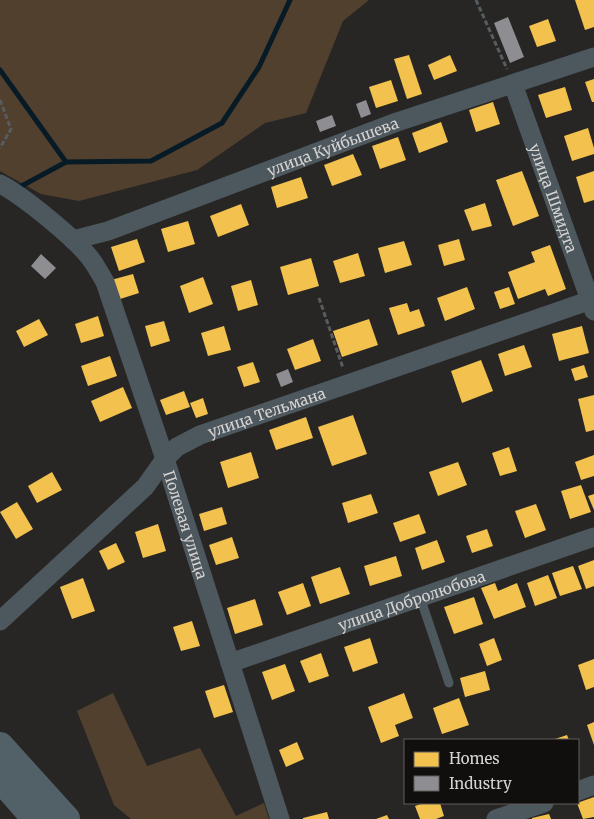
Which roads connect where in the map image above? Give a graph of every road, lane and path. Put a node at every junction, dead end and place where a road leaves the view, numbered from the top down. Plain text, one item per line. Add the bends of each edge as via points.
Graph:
1 (476, 0) edge
2 (594, 57) edge
3 (513, 84) junction
4 (0, 100) edge
5 (0, 148) edge
6 (3, 185) edge
7 (73, 240) junction
8 (319, 298) dead end
9 (593, 304) edge
10 (348, 384) junction
11 (165, 459) junction
12 (594, 537) edge
13 (420, 597) junction
14 (0, 621) edge
15 (230, 662) junction
16 (449, 683) dead end
17 (0, 746) edge
18 (0, 778) edge
19 (594, 786) edge
20 (579, 791) edge
21 (541, 804) edge
22 (36, 819) edge
23 (66, 819) edge
24 (280, 819) edge
25 (496, 819) edge

1 - 3 path
2 - 3 street, улица Куйбышева
3 - 7 street, улица Куйбышева via 397,122 108,231
3 - 9 street, улица Шмидта
4 - 5 path via 11,129
6 - 7 street, Полевая улица
7 - 11 street, Полевая улица via 105,282
8 - 10 path
9 - 10 street, улица Тельмана
10 - 11 street, улица Тельмана via 200,435 177,446
11 - 14 street, улица Тельмана via 146,487
11 - 15 street, Полевая улица
12 - 13 street, улица Добролюбова
13 - 15 street, улица Добролюбова
13 - 16 lane
15 - 24 street, Полевая улица
17 - 23 main road
18 - 22 main road
19 - 20 street
21 - 25 street

